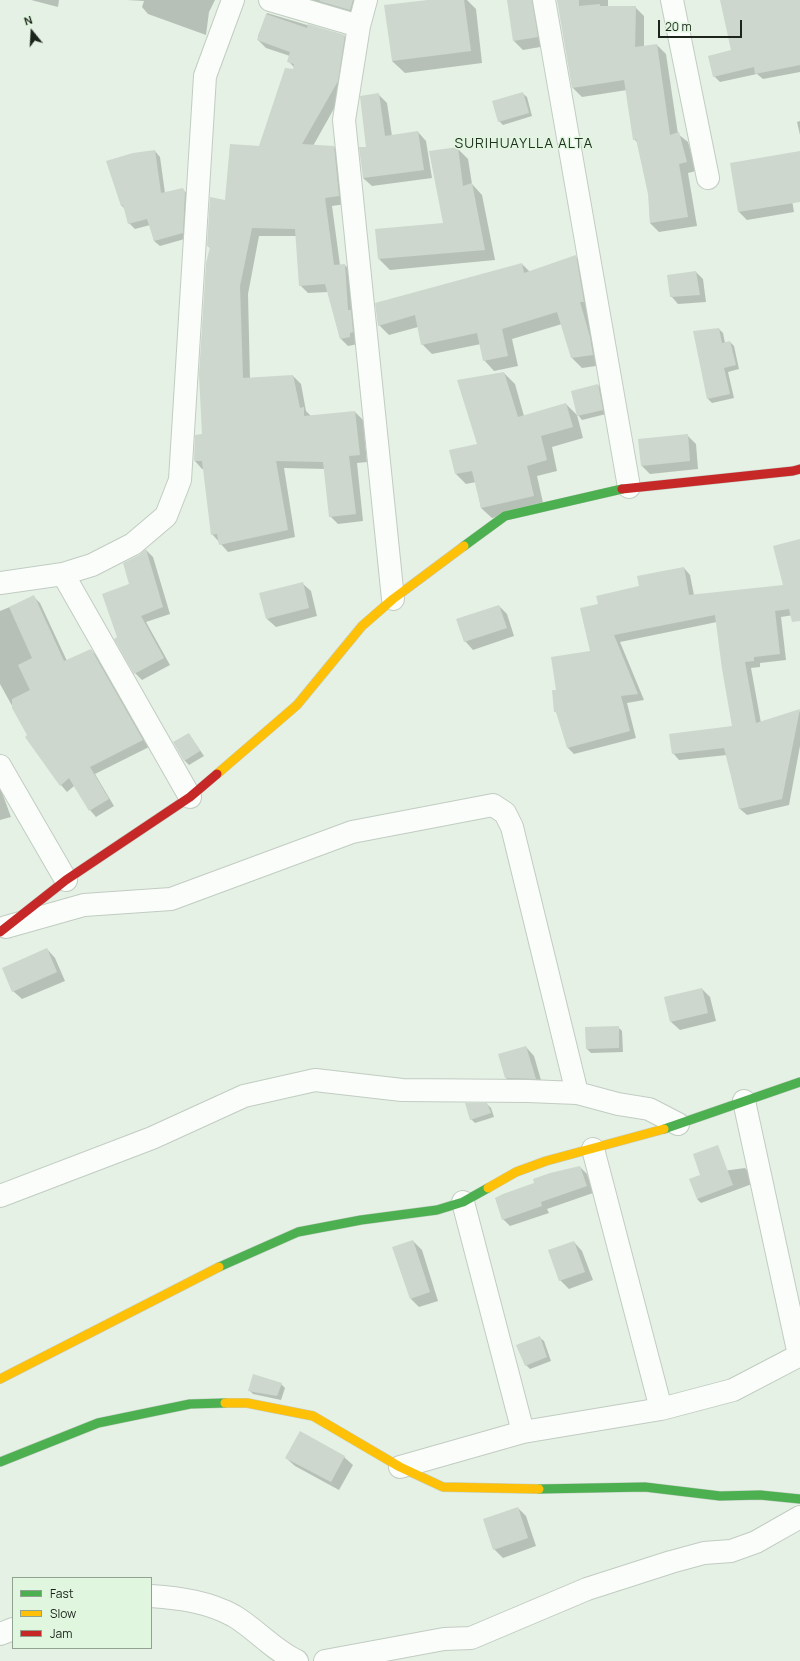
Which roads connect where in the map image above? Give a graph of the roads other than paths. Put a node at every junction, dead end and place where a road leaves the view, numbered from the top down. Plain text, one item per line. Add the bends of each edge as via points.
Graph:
1 (233, 0) edge
2 (270, 0) edge
3 (366, 0) edge
4 (544, 0) edge
5 (672, 0) edge
6 (359, 26) junction
7 (708, 178) dead end
8 (800, 469) edge
9 (629, 488) junction
10 (63, 574) junction
11 (0, 583) edge
12 (393, 599) junction
13 (0, 766) edge
14 (190, 797) junction
15 (66, 880) junction
16 (3, 929) edge
17 (800, 1082) edge
18 (577, 1093) junction
19 (744, 1101) junction
20 (678, 1124) junction
21 (593, 1148) junction
22 (0, 1196) edge
23 (463, 1202) junction
24 (799, 1355) edge
25 (0, 1379) edge
26 (661, 1409) junction
27 (523, 1432) junction
28 (0, 1462) edge
29 (400, 1467) junction
30 (800, 1498) edge
31 (800, 1517) edge
32 (152, 1596) edge
33 (12, 1628) edge
34 (0, 1634) edge
35 (297, 1661) edge
36 (325, 1661) edge

1 - 10 street via 205,76 180,480 166,516 133,544 92,565
2 - 6 street
3 - 6 street
4 - 9 street
5 - 7 street
6 - 12 street via 344,120
8 - 9 street
9 - 12 street via 506,516
10 - 11 street
10 - 14 street
12 - 14 street via 362,626 297,705
13 - 15 street
14 - 15 street
15 - 16 street
16 - 18 street via 84,905 171,899 352,832 493,805 506,813 512,827
17 - 19 street
18 - 20 street via 649,1110
18 - 22 street via 402,1090 315,1080 244,1096 152,1138
19 - 20 street
19 - 24 street
20 - 21 street
21 - 23 street via 516,1172
21 - 26 street
23 - 25 street via 437,1210 361,1220 298,1232 237,1258
23 - 27 street
24 - 26 street via 733,1390
26 - 27 street
27 - 29 street
28 - 29 street via 98,1423 190,1404 247,1403 313,1416
29 - 30 street via 443,1487 645,1488 720,1496
31 - 36 street via 756,1542 731,1552 704,1553 586,1588 471,1638 444,1639
32 - 35 street via 210,1604 235,1617 286,1656
33 - 34 street

